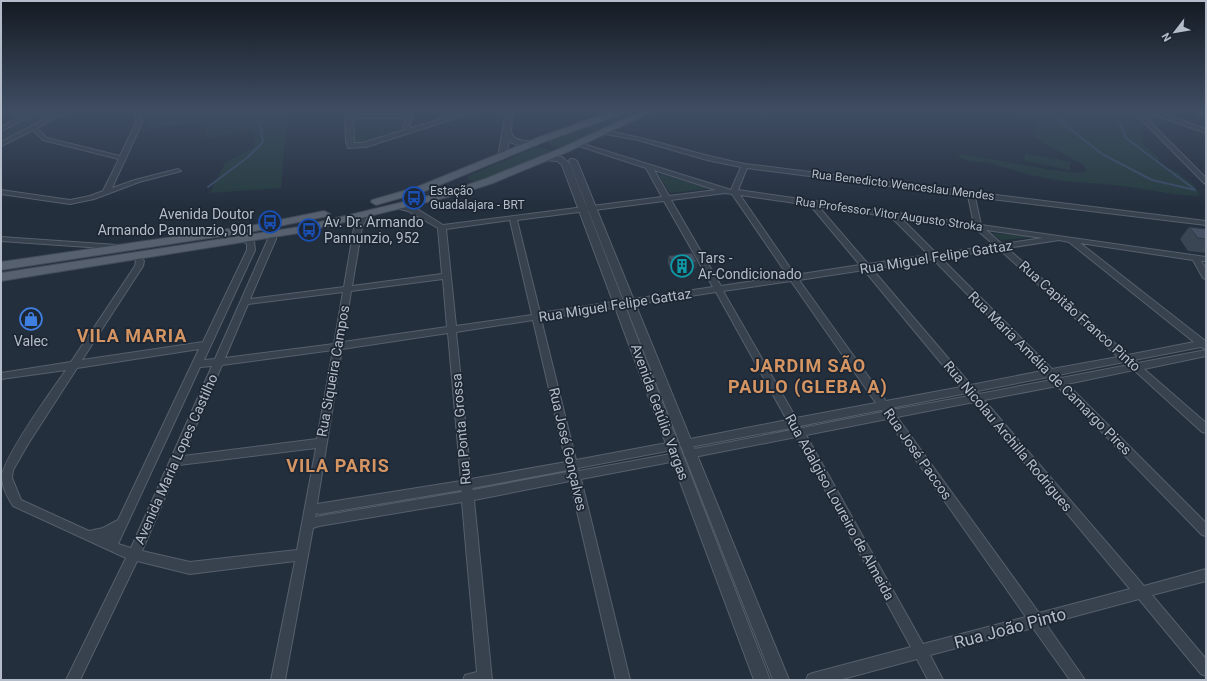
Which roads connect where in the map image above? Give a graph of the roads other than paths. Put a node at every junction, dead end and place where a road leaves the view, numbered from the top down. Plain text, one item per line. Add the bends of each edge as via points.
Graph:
1 (61, 143) edge
2 (129, 143) edge
3 (350, 143) edge
4 (370, 143) edge
5 (505, 143) edge
6 (531, 143) edge
7 (536, 143) junction
8 (655, 143) edge
9 (1167, 143) edge
10 (578, 144) joint
11 (562, 151) junction
12 (502, 157) junction
13 (122, 158) junction
14 (546, 158) junction
15 (745, 166) junction
16 (649, 167) junction
17 (474, 169) junction
18 (178, 171) dead end
19 (489, 181) junction
20 (1206, 182) edge
21 (731, 191) junction
22 (1, 192) edge
23 (106, 193) junction
24 (971, 194) junction
25 (666, 198) junction
26 (811, 202) junction
27 (399, 206) junction
28 (587, 208) junction
29 (893, 214) junction
30 (364, 215) junction
31 (513, 218) junction
32 (347, 219) junction
33 (1206, 223) edge
34 (358, 227) junction
35 (442, 227) junction
36 (978, 227) junction
37 (255, 228) junction
38 (273, 234) junction
39 (1059, 238) junction
40 (1, 239) edge
41 (244, 240) junction
42 (1071, 240) junction
43 (72, 245) junction
44 (1002, 247) junction
45 (120, 248) junction
46 (64, 256) junction
47 (136, 256) junction
48 (935, 257) junction
49 (1196, 258) junction
50 (1206, 259) edge
51 (1, 266) edge
52 (866, 267) junction
53 (447, 276) junction
54 (1206, 276) edge
55 (1, 277) edge
56 (793, 278) junction
57 (348, 289) junction
58 (718, 290) junction
59 (245, 302) junction
60 (624, 304) junction
61 (537, 317) junction
62 (452, 330) junction
63 (1205, 344) edge
64 (206, 345) junction
65 (338, 346) junction
66 (1206, 353) edge
67 (1128, 358) junction
68 (218, 363) junction
69 (75, 364) junction
70 (198, 364) junction
71 (1138, 367) junction
72 (1050, 373) junction
73 (1, 376) edge
74 (1060, 383) junction
75 (969, 389) junction
76 (977, 399) junction
77 (885, 406) junction
78 (892, 416) junction
79 (794, 423) junction
80 (1206, 429) edge
81 (800, 433) junction
82 (321, 443) junction
83 (681, 450) junction
84 (175, 461) junction
85 (574, 471) junction
86 (467, 490) junction
87 (311, 508) junction
88 (122, 522) junction
89 (308, 525) junction
90 (1206, 531) edge
91 (89, 536) junction
92 (111, 546) junction
93 (134, 555) junction
94 (302, 555) junction
95 (1206, 575) edge
96 (1141, 592) junction
97 (1036, 621) junction
98 (920, 651) junction
99 (1206, 669) edge
100 (485, 679) edge
101 (73, 680) edge
102 (278, 680) edge
103 (470, 680) edge
104 (623, 680) edge
105 (762, 680) edge
106 (781, 680) edge
107 (813, 680) edge
108 (936, 680) edge
109 (1078, 680) edge

1 - 13 street
2 - 13 street
3 - 4 street via 351,146
5 - 12 street
6 - 7 street
7 - 11 main road
7 - 12 main road
8 - 15 street, Rua Benedicto Wenceslau Mendes via 707,159
9 - 20 street
10 - 11 main road
10 - 16 street, Rua Professor Vitor Augusto Stroka
11 - 14 main road
11 - 28 street, Avenida Getúlio Vargas via 573,162
12 - 17 main road
13 - 23 street
14 - 19 main road
14 - 28 street, Avenida Getúlio Vargas via 565,162
15 - 21 street
15 - 24 street, Rua Benedicto Wenceslau Mendes
16 - 21 street, Rua Professor Vitor Augusto Stroka
16 - 25 street, Rua Adalgiso Loureiro de Almeida
17 - 19 main road via 467,174 466,181
17 - 37 main road via 394,198
18 - 23 street via 136,181
19 - 27 main road
21 - 25 street
21 - 26 street, Rua Professor Vitor Augusto Stroka
21 - 56 street, Rua José Paccos
22 - 23 street via 70,202
24 - 33 street, Rua Benedicto Wenceslau Mendes
24 - 36 street
25 - 28 street
25 - 58 street, Rua Adalgiso Loureiro de Almeida
26 - 29 street, Rua Professor Vitor Augusto Stroka
26 - 52 street, Rua Nicolau Archilla Rodrigues
27 - 30 main road
27 - 35 street via 408,207
28 - 31 street
28 - 60 street, Avenida Getúlio Vargas
29 - 36 street, Rua Professor Vitor Augusto Stroka
29 - 48 street, Rua Maria Amélia de Camargo Pires
30 - 32 main road
30 - 34 street, Rua Siqueira Campos
31 - 35 street
31 - 61 street, Rua José Gonçalves
32 - 34 street
32 - 38 main road
34 - 57 street, Rua Siqueira Campos
35 - 53 street, Rua Ponta Grossa
36 - 39 street, Rua Professor Vitor Augusto Stroka
36 - 44 street, Rua Capitão Franco Pinto
37 - 38 street via 269,230
37 - 45 main road
38 - 41 main road
38 - 59 street, Avenida Maria Lopes Castilho
39 - 42 street, Rua Professor Vitor Augusto Stroka
39 - 44 street, Rua Miguel Felipe Gattaz
40 - 43 street
41 - 47 main road
41 - 64 street, Avenida Maria Lopes Castilho via 251,243 251,250
42 - 49 street, Rua Professor Vitor Augusto Stroka
42 - 63 street
43 - 45 street
43 - 46 street via 75,250
44 - 48 street, Rua Miguel Felipe Gattaz
44 - 67 street, Rua Capitão Franco Pinto
45 - 46 main road
46 - 51 main road
47 - 55 main road
47 - 69 street via 140,261 139,266
48 - 52 street, Rua Miguel Felipe Gattaz
48 - 72 street, Rua Maria Amélia de Camargo Pires
49 - 50 street, Rua Professor Vitor Augusto Stroka
49 - 54 street
52 - 56 street, Rua Miguel Felipe Gattaz
52 - 75 street, Rua Nicolau Archilla Rodrigues
53 - 57 street
53 - 62 street, Rua Ponta Grossa
56 - 58 street, Rua Miguel Felipe Gattaz
56 - 77 street, Rua José Paccos
57 - 59 street
57 - 65 street, Rua Siqueira Campos
58 - 60 street, Rua Miguel Felipe Gattaz
58 - 79 street, Rua Adalgiso Loureiro de Almeida
59 - 68 street, Avenida Maria Lopes Castilho
60 - 61 street, Rua Miguel Felipe Gattaz
60 - 83 street, Avenida Getúlio Vargas
61 - 62 street, Rua Miguel Felipe Gattaz
61 - 85 street, Rua José Gonçalves
62 - 65 street, Rua Miguel Felipe Gattaz
62 - 86 street, Rua Ponta Grossa
63 - 67 street
64 - 69 street
64 - 70 street, Avenida Maria Lopes Castilho
65 - 68 street, Rua Miguel Felipe Gattaz
65 - 82 street, Rua Siqueira Campos
66 - 71 street
67 - 71 street, Rua Capitão Franco Pinto
67 - 72 street
68 - 70 street, Avenida Maria Lopes Castilho
68 - 84 street, Avenida Maria Lopes Castilho
69 - 73 street
69 - 91 street via 12,461 7,478 17,503
70 - 88 street, Avenida Maria Lopes Castilho
71 - 74 street
71 - 80 street, Rua Capitão Franco Pinto
72 - 74 street, Rua Maria Amélia de Camargo Pires
72 - 75 street
74 - 76 street
74 - 90 street, Rua Maria Amélia de Camargo Pires
75 - 76 street, Rua Nicolau Archilla Rodrigues
75 - 77 street
76 - 78 street
76 - 96 street, Rua Nicolau Archilla Rodrigues
77 - 78 street, Rua José Paccos
77 - 79 street
78 - 81 street
78 - 97 street, Rua José Paccos
79 - 81 street, Rua Adalgiso Loureiro de Almeida
79 - 83 street
81 - 83 street
81 - 98 street, Rua Adalgiso Loureiro de Almeida
82 - 84 street
82 - 87 street, Rua Siqueira Campos
83 - 85 street
83 - 105 street, Avenida Getúlio Vargas
83 - 106 street, Avenida Getúlio Vargas
84 - 93 street, Avenida Maria Lopes Castilho
85 - 86 street
85 - 104 street, Rua José Gonçalves
86 - 87 street
86 - 89 street
86 - 100 street, Rua Ponta Grossa
87 - 89 street, Rua Siqueira Campos
88 - 91 street via 112,530
88 - 92 street, Avenida Maria Lopes Castilho
89 - 94 street, Rua Siqueira Campos
91 - 92 street
92 - 93 street
93 - 94 street via 190,568
93 - 101 street, Avenida Maria Lopes Castilho
94 - 102 street, Rua Siqueira Campos
95 - 96 street, Rua João Pinto
96 - 97 street, Rua João Pinto
96 - 99 street, Rua Nicolau Archilla Rodrigues
97 - 98 street, Rua João Pinto
97 - 109 street, Rua José Paccos
98 - 107 street, Rua João Pinto
98 - 108 street, Rua Adalgiso Loureiro de Almeida
100 - 103 street

